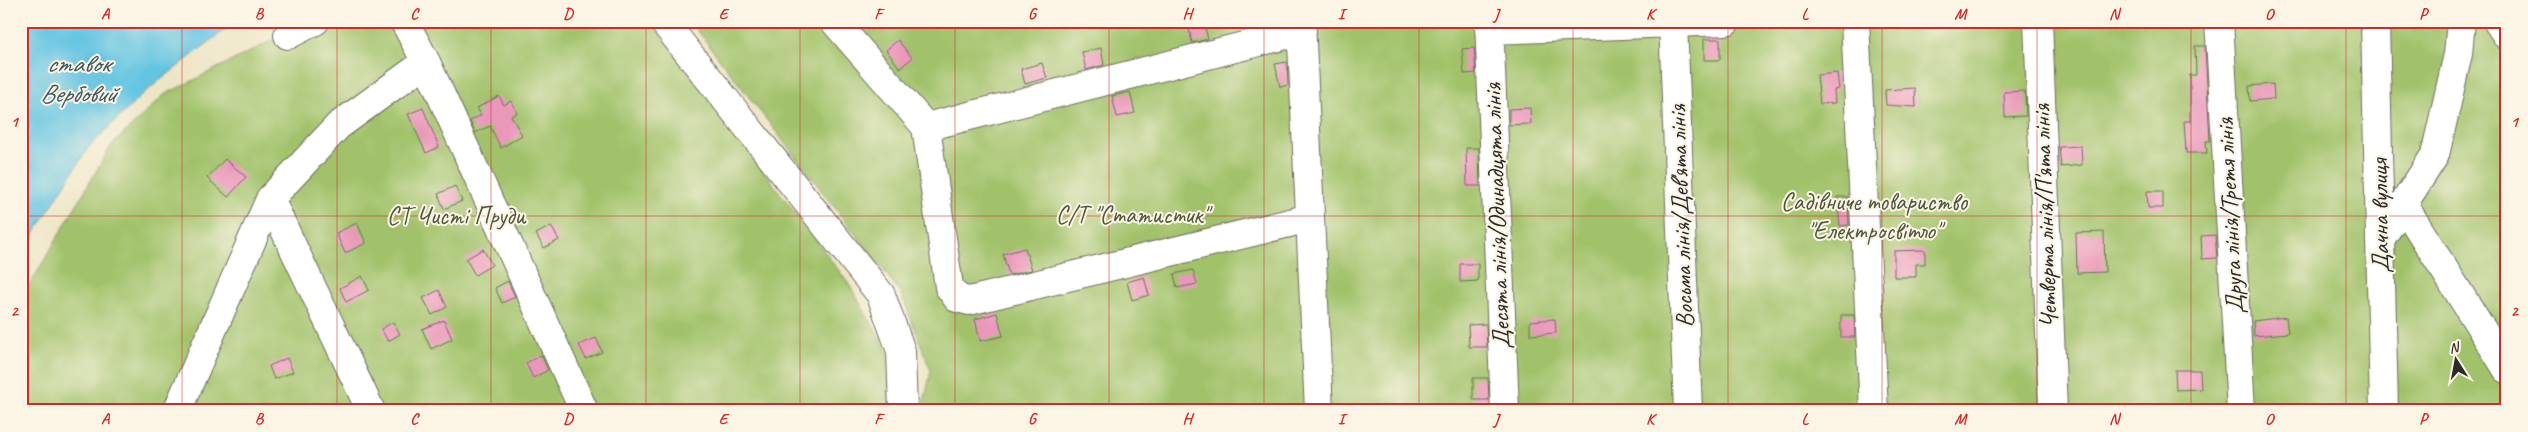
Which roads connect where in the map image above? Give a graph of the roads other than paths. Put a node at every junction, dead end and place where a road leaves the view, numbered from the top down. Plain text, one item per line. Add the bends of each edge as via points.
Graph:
1 (315, 21) edge
2 (404, 21) edge
3 (662, 21) edge
4 (834, 21) edge
5 (1726, 21) edge
6 (1855, 21) edge
7 (2038, 21) edge
8 (2219, 21) edge
9 (2375, 21) edge
10 (2461, 21) edge
11 (2497, 21) edge
12 (1673, 22) edge
13 (1489, 25) edge
14 (1301, 26) edge
15 (288, 35) dead end
16 (2507, 36) edge
17 (426, 62) junction
18 (926, 127) junction
19 (270, 199) junction
20 (2403, 204) junction
21 (1310, 218) junction
22 (2380, 240) junction
23 (2507, 369) edge
24 (1317, 410) edge
25 (177, 411) edge
26 (371, 411) edge
27 (584, 411) edge
28 (903, 411) edge
29 (1505, 411) edge
30 (1688, 411) edge
31 (1874, 411) edge
32 (2053, 411) edge
33 (2241, 411) edge
34 (2384, 411) edge

1 - 15 street
2 - 17 street
3 - 28 street via 881,295 901,351
4 - 18 street
5 - 12 street
6 - 31 street
7 - 32 street, Четверта лінія/П'ята лінія
8 - 33 street, Друга лінія/Третя лінія
9 - 22 street, Дачна вулиця
10 - 20 street via 2458,54 2435,155
11 - 16 street
12 - 13 street
12 - 30 street, Восьма лінія/Дев'ята лінія
13 - 29 street, Десята лінія/Одинадцята лінія
14 - 18 street
14 - 21 street
17 - 19 street via 338,126
17 - 27 street
18 - 21 street via 949,287 957,298 969,301
19 - 25 street
19 - 26 street
20 - 22 street
20 - 23 street
21 - 24 street
22 - 34 street, Дачна вулиця

